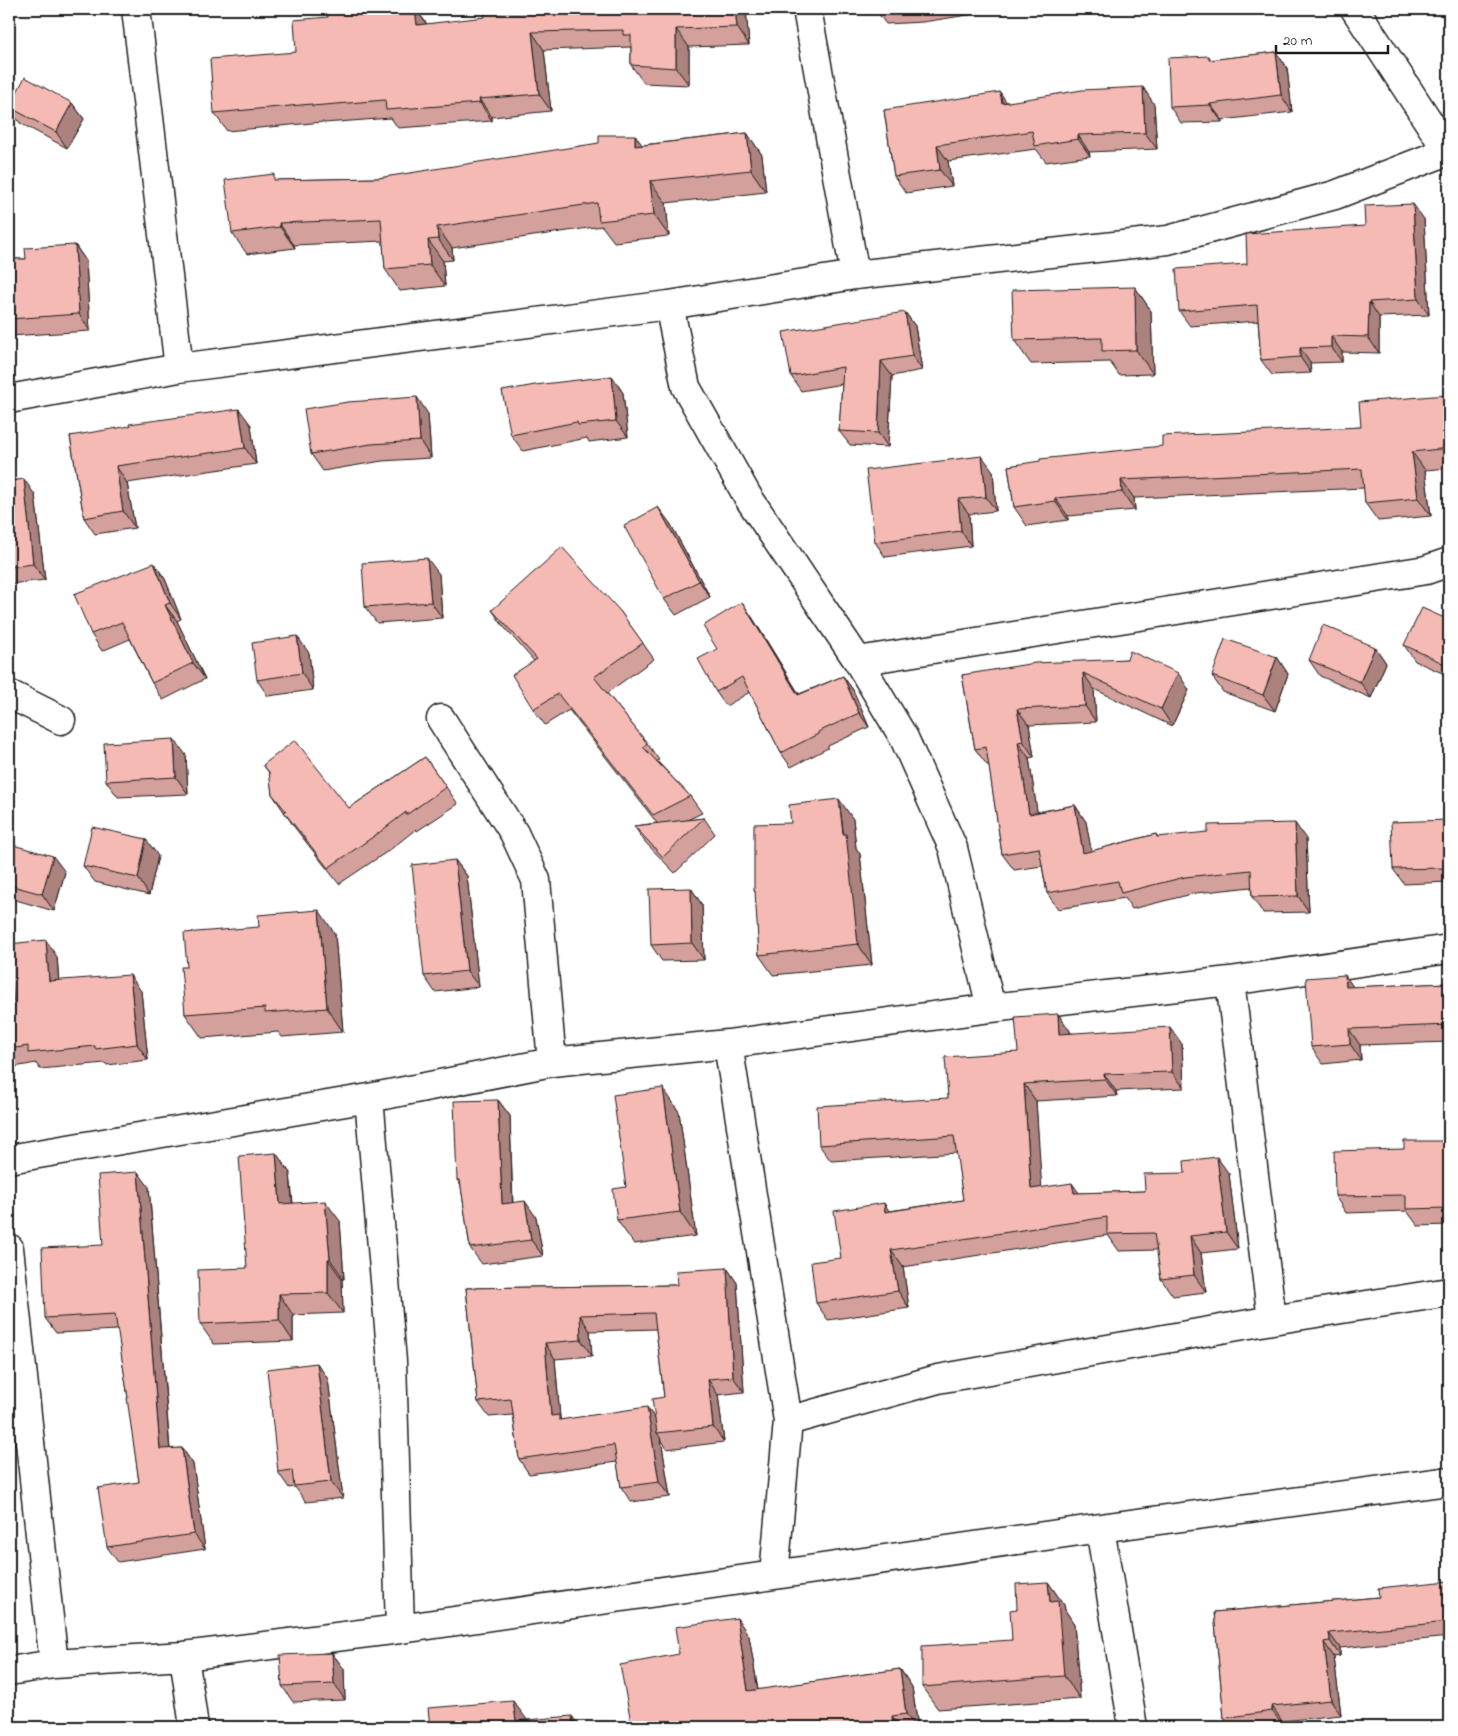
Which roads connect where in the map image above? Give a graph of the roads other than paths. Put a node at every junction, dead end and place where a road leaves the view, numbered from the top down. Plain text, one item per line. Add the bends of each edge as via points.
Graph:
1 (136, 9) edge
2 (807, 9) edge
3 (1355, 9) edge
4 (1449, 152) edge
5 (855, 275) junction
6 (668, 305) junction
7 (179, 368) junction
8 (9, 399) edge
9 (1449, 562) edge
10 (858, 661) junction
11 (9, 694) edge
12 (60, 720) dead end
13 (441, 720) dead end
14 (1449, 949) edge
15 (1230, 981) junction
16 (991, 1008) junction
17 (728, 1044) junction
18 (552, 1062) junction
19 (369, 1098) junction
20 (9, 1158) edge
21 (9, 1248) edge
22 (1449, 1292) edge
23 (1272, 1320) junction
24 (788, 1421) junction
25 (1449, 1481) edge
26 (1100, 1528) junction
27 (774, 1575) junction
28 (400, 1629) junction
29 (184, 1656) junction
30 (54, 1664) junction
31 (9, 1671) edge
32 (194, 1727) edge
33 (1132, 1727) edge

1 - 7 street
2 - 5 street
3 - 4 street
4 - 5 street via 1335,195 1168,240
5 - 6 street
6 - 7 street
6 - 10 street via 686,387 748,497
7 - 8 street
9 - 10 street via 1416,572
10 - 16 street via 904,738 953,848
11 - 12 street
13 - 18 street via 514,833 536,880
14 - 15 street
15 - 16 street
15 - 23 street
16 - 17 street
17 - 18 street
17 - 24 street
18 - 19 street
19 - 20 street
19 - 28 street via 392,1361
21 - 30 street
22 - 23 street
23 - 24 street via 938,1379
24 - 27 street
25 - 26 street
26 - 27 street
26 - 33 street
27 - 28 street
28 - 29 street
29 - 30 street
29 - 32 street
30 - 31 street

